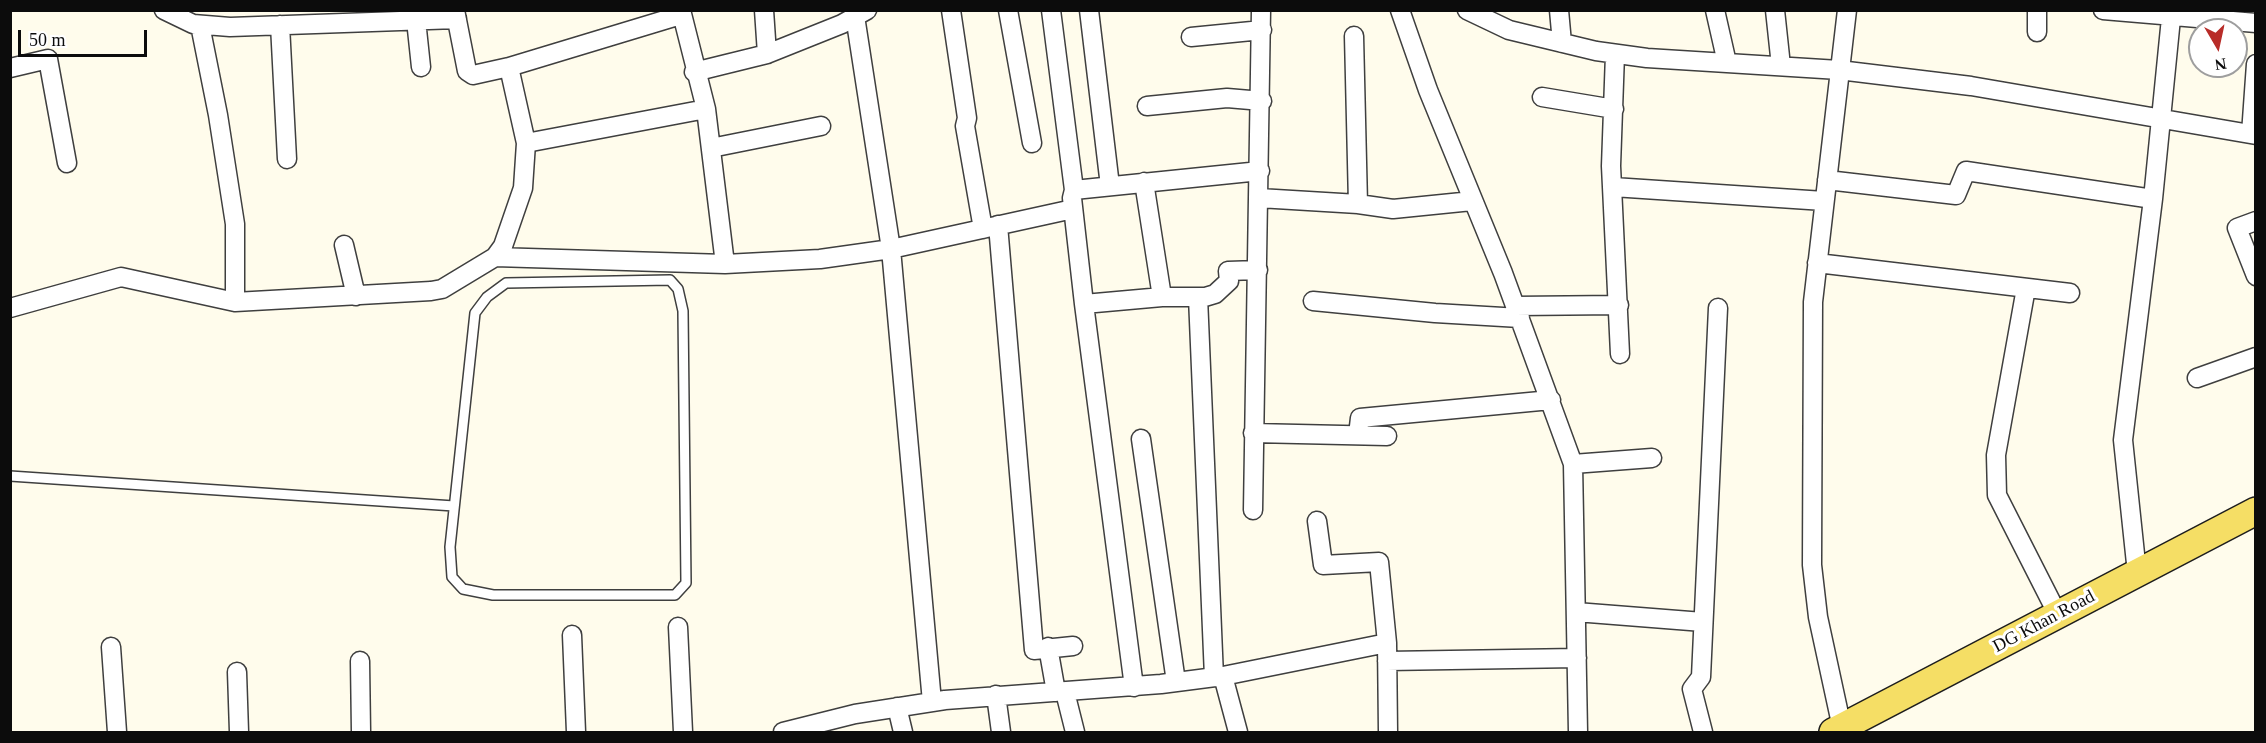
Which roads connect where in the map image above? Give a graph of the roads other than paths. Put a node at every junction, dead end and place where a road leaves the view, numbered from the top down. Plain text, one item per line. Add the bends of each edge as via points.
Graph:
1 (164, 10) edge
2 (764, 10) edge
3 (951, 10) edge
4 (1008, 10) edge
5 (1051, 10) edge
6 (1089, 10) edge
7 (1261, 10) edge
8 (1400, 10) edge
9 (1467, 10) edge
10 (1559, 10) edge
11 (1715, 10) edge
12 (1775, 10) edge
13 (1847, 10) edge
14 (2037, 10) edge
15 (2103, 10) edge
16 (681, 13) edge
17 (456, 15) edge
18 (851, 15) edge
19 (2171, 18) junction
20 (416, 20) junction
21 (2256, 23) edge
22 (200, 25) junction
23 (280, 25) junction
24 (1262, 30) junction
25 (2037, 32) dead end
26 (1354, 36) dead end
27 (1191, 37) dead end
28 (1562, 42) junction
29 (767, 54) junction
30 (1615, 54) junction
31 (1727, 63) junction
32 (2256, 64) edge
33 (1781, 66) junction
34 (509, 67) junction
35 (10, 68) edge
36 (421, 68) dead end
37 (1839, 70) junction
38 (694, 72) junction
39 (1542, 97) dead end
40 (1262, 101) junction
41 (1147, 106) dead end
42 (706, 109) junction
43 (1614, 109) junction
44 (2162, 119) junction
45 (821, 126) dead end
46 (2253, 135) edge
47 (526, 143) junction
48 (1032, 143) dead end
49 (711, 148) junction
50 (286, 159) dead end
51 (67, 164) dead end
52 (1260, 171) junction
53 (1827, 180) junction
54 (1144, 182) junction
55 (1110, 186) junction
56 (1613, 187) junction
57 (1074, 190) junction
58 (1259, 198) junction
59 (2153, 200) junction
60 (1472, 201) junction
61 (1824, 201) junction
62 (1358, 204) junction
63 (1073, 209) junction
64 (2256, 221) edge
65 (990, 227) junction
66 (344, 245) dead end
67 (891, 249) junction
68 (495, 257) junction
69 (1817, 262) junction
70 (725, 264) junction
71 (1258, 270) junction
72 (2256, 276) edge
73 (2026, 288) junction
74 (2070, 293) dead end
75 (356, 296) junction
76 (1162, 297) junction
77 (1198, 297) junction
78 (1313, 301) dead end
79 (235, 302) junction
80 (1084, 304) junction
81 (1619, 305) junction
82 (10, 308) edge
83 (1718, 308) dead end
84 (1518, 312) junction
85 (1620, 354) dead end
86 (2256, 357) edge
87 (2197, 378) dead end
88 (1551, 400) junction
89 (1253, 433) junction
90 (1358, 435) junction
91 (1386, 436) dead end
92 (1141, 439) dead end
93 (1652, 458) dead end
94 (1573, 464) junction
95 (10, 476) edge
96 (454, 506) junction
97 (1253, 510) dead end
98 (2256, 511) edge
99 (1317, 521) dead end
100 (2138, 573) junction
101 (1576, 612) junction
102 (2058, 615) junction
103 (1703, 622) junction
104 (678, 627) dead end
105 (572, 635) dead end
106 (1073, 645) dead end
107 (111, 647) dead end
108 (1048, 647) junction
109 (1387, 652) junction
110 (1577, 658) junction
111 (360, 662) dead end
112 (237, 672) dead end
113 (1218, 676) junction
114 (1176, 682) junction
115 (1134, 687) junction
116 (1061, 692) junction
117 (996, 695) junction
118 (932, 702) junction
119 (897, 707) junction
120 (1837, 730) edge
121 (117, 732) edge
122 (239, 732) edge
123 (361, 732) edge
124 (576, 732) edge
125 (683, 732) edge
126 (783, 732) edge
127 (903, 732) edge
128 (1001, 732) edge
129 (1075, 732) edge
130 (1238, 732) edge
131 (1388, 732) edge
132 (1578, 732) edge
133 (1703, 732) edge

1 - 22 street
2 - 29 street
3 - 65 street via 965,126
4 - 48 street
5 - 57 street
6 - 55 street
7 - 24 street
8 - 60 street
9 - 28 street via 1509,30
10 - 28 street
11 - 31 street
12 - 33 street
13 - 37 street
14 - 25 street
15 - 19 street
16 - 34 street
16 - 38 street
17 - 20 street
17 - 34 street via 469,75
18 - 29 street
18 - 67 street
19 - 21 street
19 - 44 street
20 - 23 street
20 - 36 street
22 - 23 street
22 - 79 street via 235,224
23 - 50 street
24 - 27 street
24 - 40 street
26 - 62 street
28 - 30 street
29 - 38 street
30 - 31 street
30 - 43 street
31 - 33 street
32 - 46 street
33 - 37 street
34 - 47 street
35 - 51 street via 48,59
37 - 44 street via 1971,86
37 - 53 street
38 - 42 street
39 - 43 street
40 - 41 street via 1227,98
40 - 52 street
42 - 47 street
42 - 49 street
43 - 56 street
44 - 46 street
44 - 59 street
45 - 49 street
47 - 68 street via 523,188 503,246
49 - 70 street
52 - 54 street
52 - 58 street
53 - 59 street via 1956,195 1966,171
53 - 61 street
54 - 55 street
54 - 76 street
55 - 57 street
56 - 61 street
56 - 81 street
57 - 63 street
58 - 62 street
58 - 71 street
59 - 100 street via 2123,440
60 - 62 street via 1393,209
60 - 84 street
61 - 69 street
63 - 65 street
63 - 80 street
64 - 72 street via 2237,228
65 - 67 street
65 - 108 street via 1034,650
66 - 75 street
67 - 70 street via 820,259
67 - 118 street
68 - 70 street
68 - 75 street via 442,289
69 - 73 street
69 - 120 street via 1813,302 1812,565
71 - 77 street via 1228,271 1229,281 1215,294
71 - 89 street
73 - 74 street
73 - 102 street via 1996,455 1997,495
75 - 79 street
76 - 77 street
76 - 80 street
77 - 113 street
78 - 84 street via 1435,314
79 - 82 street via 121,277
80 - 115 street
81 - 84 street
81 - 85 street
83 - 103 street
84 - 88 street
86 - 87 street
88 - 90 street via 1360,418
88 - 94 street
89 - 90 street
89 - 97 street
90 - 91 street
92 - 114 street
93 - 94 street
94 - 101 street
95 - 96 lane
96 - 96 lane via 452,577 462,590 492,596 534,596 675,595 681,589 686,583 683,311 678,289 670,280 506,283 487,297 475,313
98 - 100 main road, DG Khan Road
99 - 109 street via 1323,565 1379,562
100 - 102 main road, DG Khan Road
101 - 103 street
101 - 110 street
102 - 120 main road, DG Khan Road
103 - 133 street via 1701,677 1692,689
104 - 125 street
105 - 124 street
106 - 108 street
107 - 121 street
108 - 116 street
109 - 110 street
109 - 113 street
109 - 131 street
110 - 132 street
111 - 123 street
112 - 122 street
113 - 114 street
113 - 130 street
114 - 115 street
115 - 116 street
116 - 117 street
116 - 129 street
117 - 118 street
117 - 128 street
118 - 119 street
119 - 126 street
119 - 127 street

